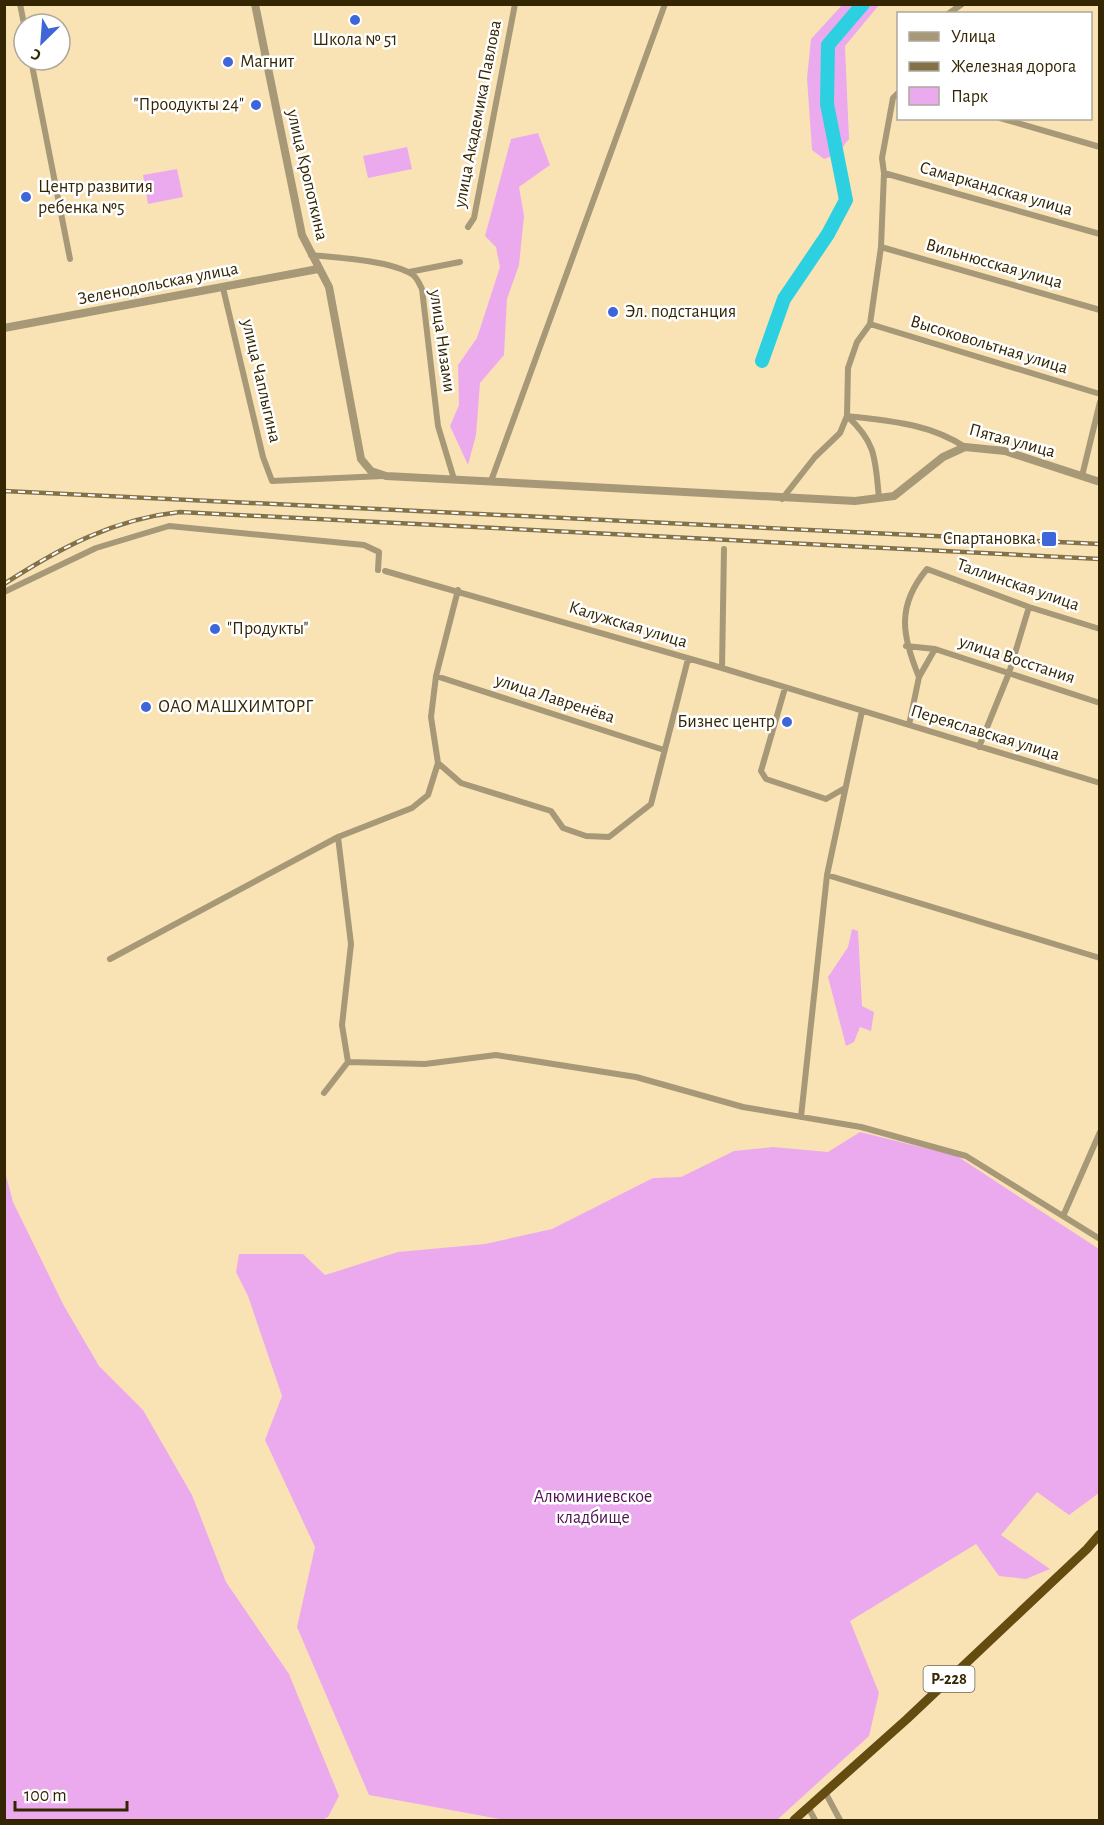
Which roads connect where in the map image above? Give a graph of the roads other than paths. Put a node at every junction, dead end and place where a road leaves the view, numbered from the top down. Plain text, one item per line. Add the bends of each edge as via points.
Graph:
1 (255, 4) edge
2 (515, 4) edge
3 (664, 4) edge
4 (33, 72) edge
5 (897, 94) edge
6 (1007, 120) edge
7 (1100, 147) edge
8 (885, 173) junction
9 (468, 227) dead end
10 (1100, 234) edge
11 (881, 247) junction
12 (311, 255) junction
13 (70, 259) dead end
14 (460, 262) dead end
15 (318, 269) junction
16 (409, 272) junction
17 (223, 288) junction
18 (1100, 310) edge
19 (870, 324) junction
20 (4, 328) edge
21 (1100, 394) edge
22 (1100, 402) edge
23 (847, 416) junction
24 (965, 447) junction
25 (386, 476) junction
26 (1083, 476) junction
27 (454, 479) junction
28 (491, 481) junction
29 (1100, 482) edge
30 (879, 498) junction
31 (782, 499) junction
32 (724, 549) dead end
33 (458, 590) junction
34 (4, 592) edge
35 (1029, 607) junction
36 (1100, 629) edge
37 (906, 646) junction
38 (935, 649) junction
39 (688, 658) junction
40 (722, 668) junction
41 (1009, 673) junction
42 (436, 676) junction
43 (920, 677) junction
44 (784, 688) junction
45 (1100, 703) edge
46 (862, 711) junction
47 (909, 726) junction
48 (980, 747) junction
49 (664, 750) junction
50 (438, 763) junction
51 (1100, 783) edge
52 (845, 788) junction
53 (338, 837) junction
54 (827, 874) junction
55 (1100, 958) edge
56 (110, 959) dead end
57 (348, 1062) junction
58 (324, 1092) dead end
59 (801, 1117) junction
60 (1100, 1132) edge
61 (1064, 1215) junction
62 (1100, 1239) edge
63 (1100, 1533) edge
64 (1095, 1545) edge
65 (825, 1792) junction
66 (808, 1808) junction
67 (794, 1821) edge
68 (815, 1821) edge
69 (840, 1821) edge

1 - 12 street, улица Кропоткина via 302,235
2 - 9 street, улица Академика Павлова via 474,218
3 - 28 street
4 - 13 street
5 - 8 street via 882,158
6 - 7 street
8 - 10 street, Самаркандская улица
8 - 11 street
11 - 18 street, Вильнюсская улица
11 - 19 street
12 - 15 street, улица Кропоткина
12 - 16 street, улица Низами
14 - 16 street
15 - 17 street, Зеленодольская улица
15 - 25 street, улица Кропоткина via 329,287 361,459 371,471
16 - 27 street, улица Низами via 422,290 438,426
17 - 20 street, Зеленодольская улица
17 - 25 street, улица Чаплыгина via 272,481
19 - 21 street, Высоковольтная улица
19 - 23 street via 857,342 848,368
22 - 26 street
23 - 24 street, Пятая улица via 911,423 945,434
23 - 30 street via 870,442
23 - 31 street via 840,434 815,457
24 - 26 street, Пятая улица via 1005,451
24 - 30 street via 943,456 894,496
25 - 27 street
26 - 29 street, Пятая улица
27 - 28 street
28 - 31 street
30 - 31 street
32 - 40 street
33 - 34 street, Калужская улица via 382,570 379,552 364,545 169,526 96,548
33 - 39 street, Калужская улица
33 - 42 street
35 - 36 street, Таллинская улица
35 - 37 street, Таллинская улица via 927,569 916,582 905,608
35 - 41 street
37 - 38 street
37 - 43 street
38 - 41 street, улица Восстания
38 - 43 street, улица Восстания
39 - 40 street, Калужская улица
39 - 49 street
40 - 44 street, Калужская улица
41 - 45 street, улица Восстания
41 - 48 street
42 - 49 street, улица Лавренёва
42 - 50 street via 431,717
43 - 47 street, улица Восстания
44 - 46 street, Калужская улица
44 - 52 street via 761,771 766,779 826,799
46 - 47 street, Переяславская улица
46 - 52 street
47 - 48 street, Переяславская улица
48 - 51 street, Переяславская улица
49 - 50 street via 651,804 609,837 586,836 563,828 551,811 461,783
50 - 53 street via 428,795 411,808
52 - 54 street
53 - 56 street
53 - 57 street via 351,944 342,1025
54 - 55 street
54 - 59 street
57 - 58 street
57 - 59 street via 425,1064 496,1055 636,1077 743,1107
59 - 61 street via 861,1127 966,1156
60 - 61 street
61 - 62 street
63 - 64 highway, Р-228
64 - 65 highway, Р-228
65 - 66 highway, Р-228
65 - 69 street
66 - 67 highway, Р-228
66 - 68 street

